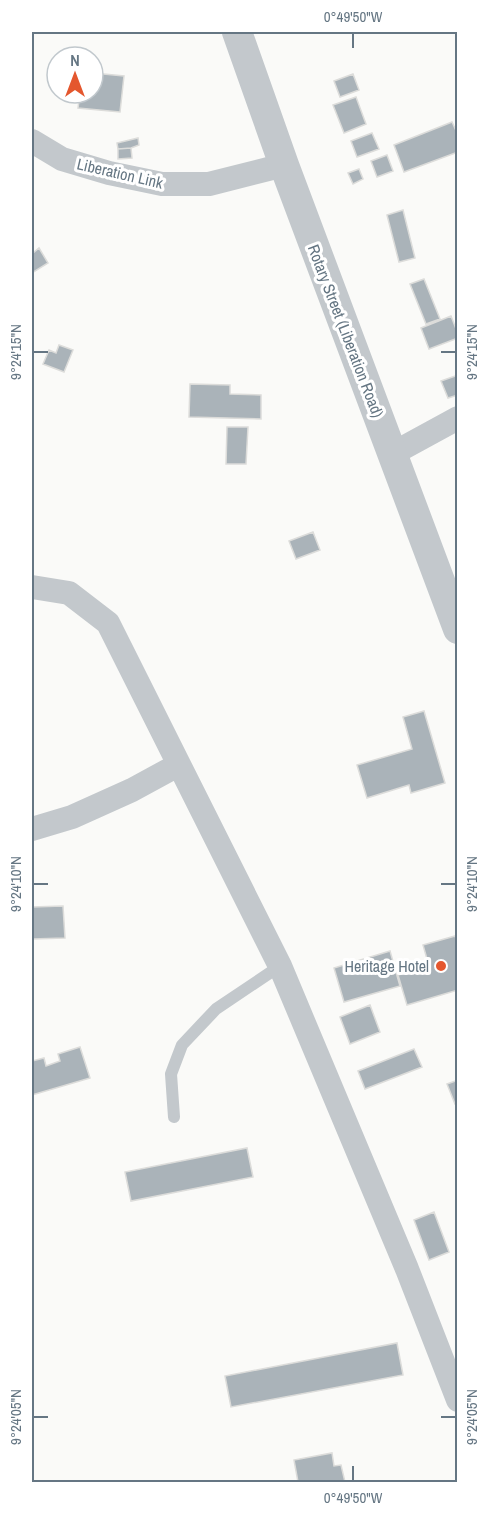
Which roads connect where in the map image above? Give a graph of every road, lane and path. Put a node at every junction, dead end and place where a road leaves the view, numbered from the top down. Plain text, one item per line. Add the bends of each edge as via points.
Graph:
1 (237, 32) edge
2 (32, 141) edge
3 (284, 165) junction
4 (458, 418) edge
5 (392, 454) junction
6 (32, 587) edge
7 (458, 630) edge
8 (178, 765) junction
9 (32, 829) edge
10 (280, 966) junction
11 (174, 1118) dead end
12 (458, 1400) edge

1 - 3 street, Rotary Street (Liberation Road)
2 - 3 street, Liberation Link via 63,159 162,184 209,184
3 - 5 street, Rotary Street (Liberation Road)
4 - 5 street
5 - 7 street, Rotary Street (Liberation Road)
6 - 8 street via 69,593 108,623
8 - 9 street via 72,817
8 - 10 street
10 - 11 lane via 216,1009 182,1045 171,1074
10 - 12 street

